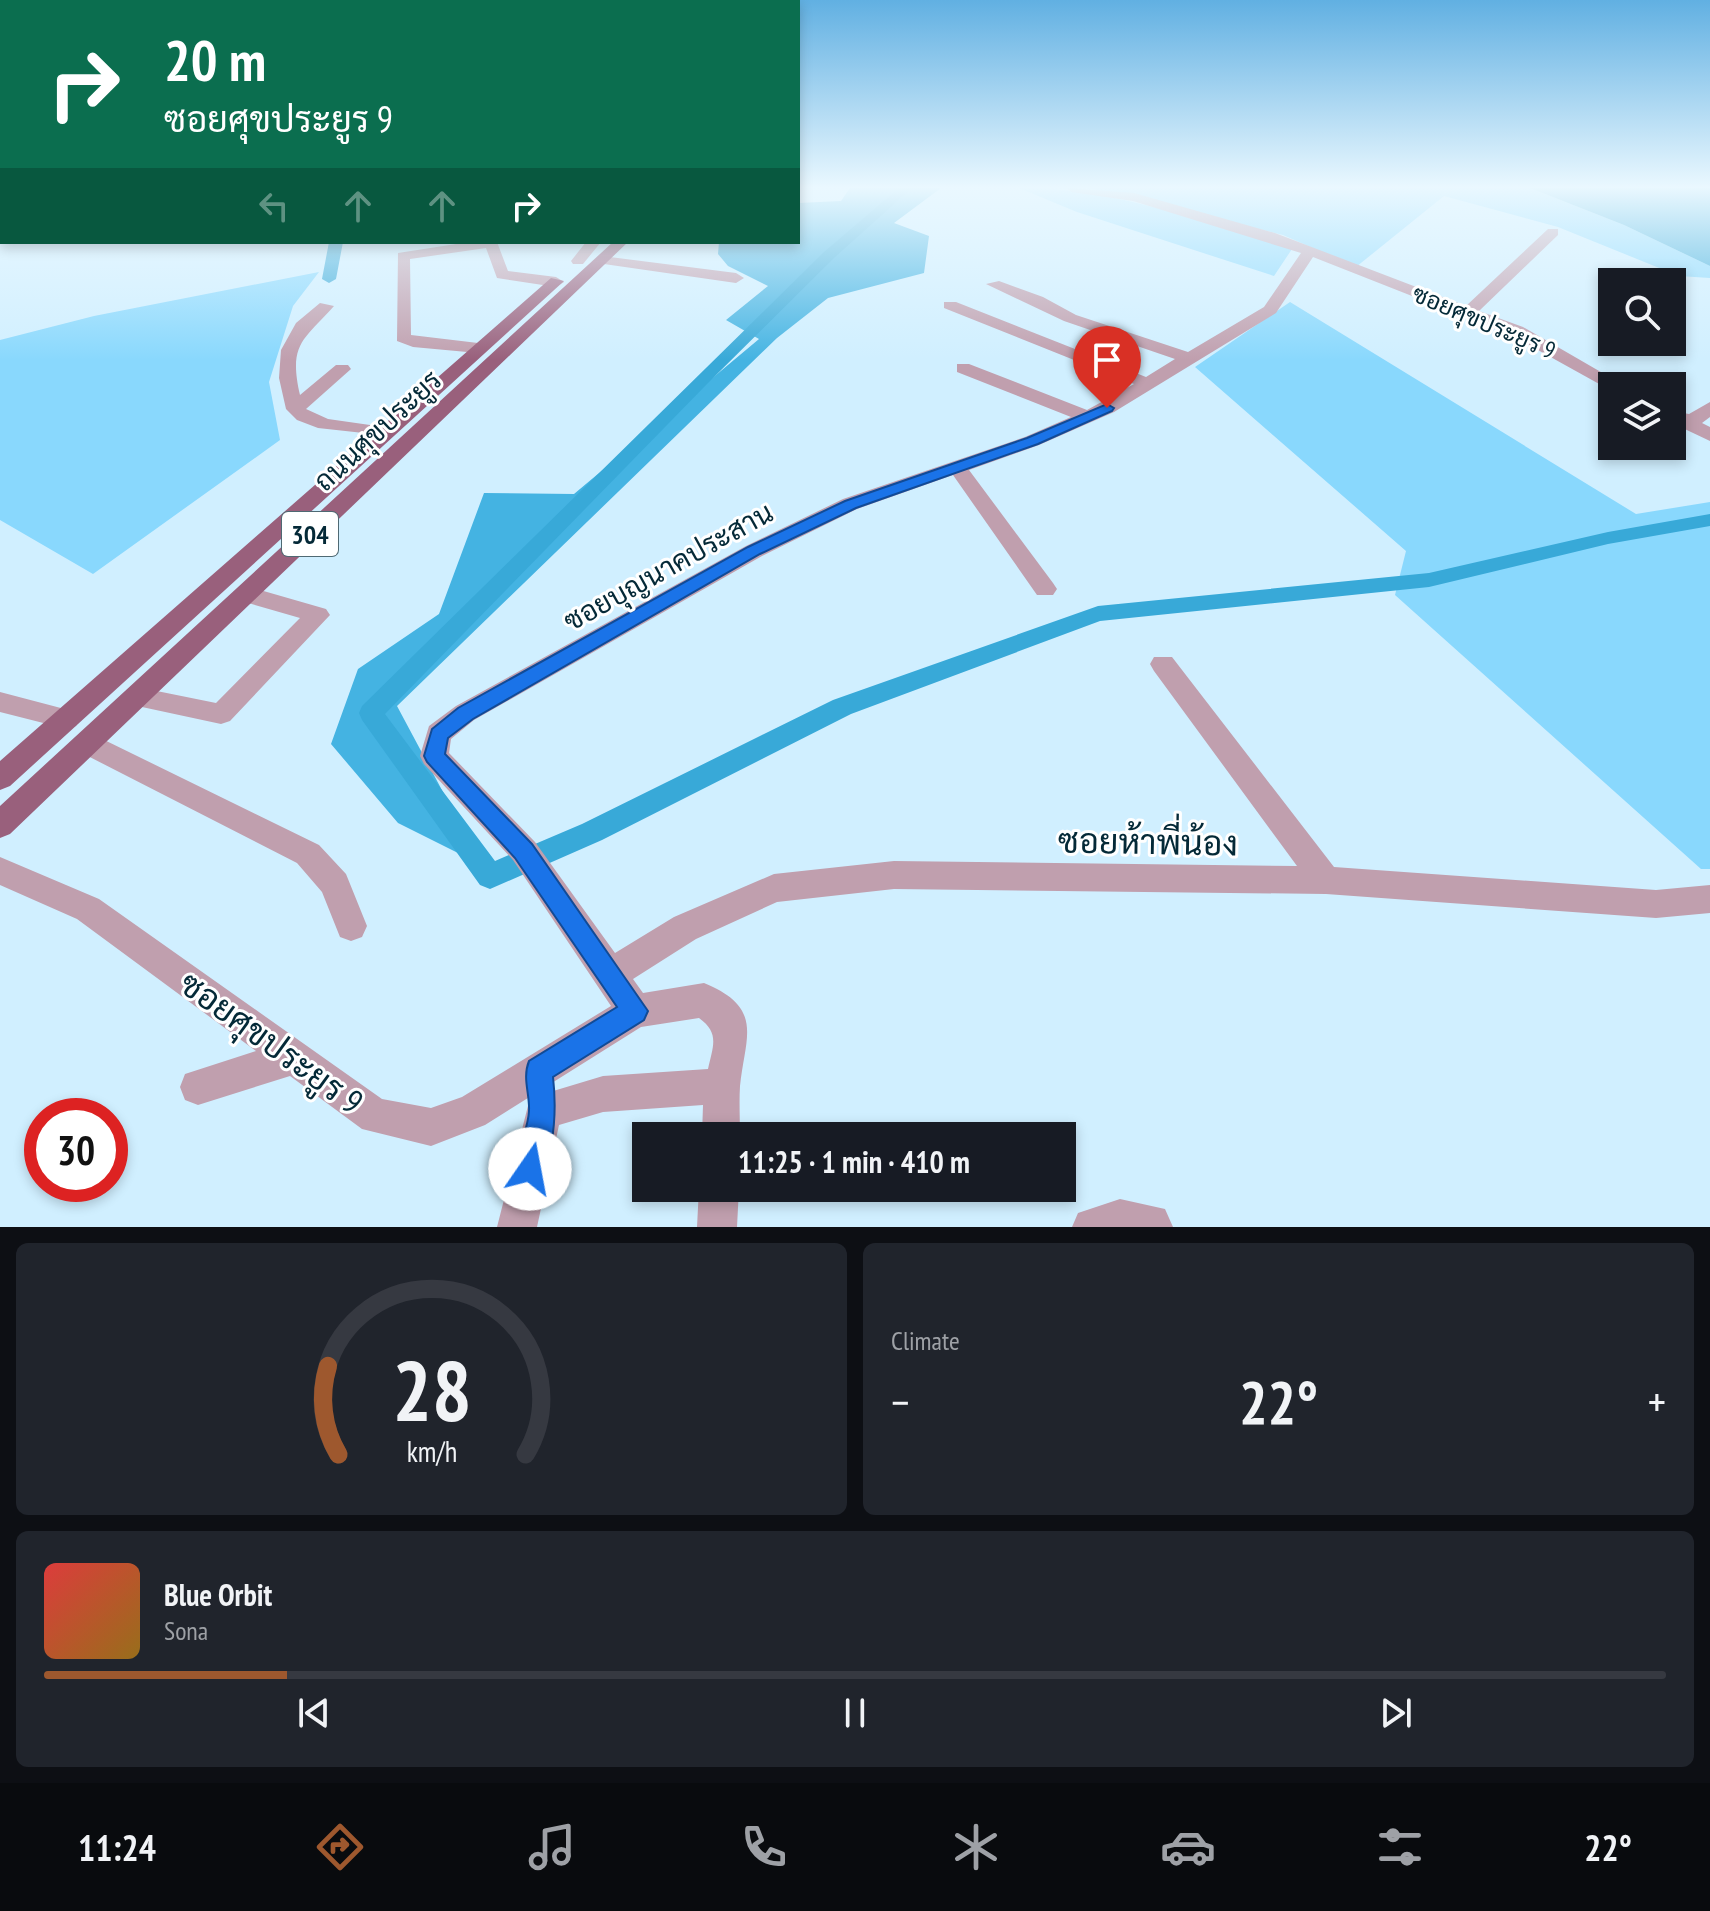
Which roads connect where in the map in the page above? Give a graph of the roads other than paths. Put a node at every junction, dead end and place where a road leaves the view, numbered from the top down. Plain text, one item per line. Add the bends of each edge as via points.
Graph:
1 (466, 245) edge
2 (493, 245) edge
3 (616, 245) edge
4 (1293, 245) edge
5 (1539, 245) edge
6 (1309, 252) junction
7 (594, 254) edge
8 (736, 278) dead end
9 (556, 282) junction
10 (994, 284) dead end
11 (950, 305) dead end
12 (326, 306) dead end
13 (1468, 313) junction
14 (478, 348) junction
15 (1188, 358) junction
16 (963, 368) dead end
17 (342, 369) dead end
18 (1598, 375) edge
19 (1146, 383) junction
20 (1710, 408) edge
21 (295, 409) junction
22 (1089, 417) junction
23 (1686, 419) edge
24 (1686, 423) edge
25 (384, 432) junction
26 (1710, 435) edge
27 (957, 467) junction
28 (1045, 589) dead end
29 (246, 594) junction
30 (1163, 664) dead end
31 (137, 697) junction
32 (0, 702) edge
33 (67, 719) junction
34 (88, 743) junction
35 (0, 778) edge
36 (0, 825) edge
37 (0, 871) edge
38 (1326, 880) junction
39 (1710, 899) edge
40 (351, 926) dead end
41 (608, 976) junction
42 (635, 1011) junction
43 (294, 1057) junction
44 (539, 1071) junction
45 (722, 1086) junction
46 (198, 1087) dead end
47 (543, 1111) junction
48 (721, 1122) edge
49 (718, 1202) edge
50 (517, 1227) edge
51 (717, 1227) edge
52 (1092, 1227) edge
53 (1153, 1227) edge

1 - 14 street via 403,256 403,337
2 - 9 street via 504,276
3 - 7 main road, ถนนศุขประยูร / 304
4 - 6 street, ซอยศุขประยูร 9
5 - 13 street
6 - 13 street, ซอยศุขประยูร 9
6 - 15 street, ซอยบุญนาคประสาน via 1270,310
7 - 8 street
7 - 9 main road, ถนนศุขประยูร / 304
7 - 29 main road, ถนนศุขประยูร / 304
9 - 14 main road, ถนนศุขประยูร / 304
10 - 15 street via 1070,318
11 - 19 street
12 - 21 street via 305,319 289,346
13 - 18 street, ซอยศุขประยูร 9 via 1555,349
14 - 25 main road, ถนนศุขประยูร / 304
15 - 19 street, ซอยบุญนาคประสาน
16 - 22 street
17 - 21 street
19 - 22 street, ซอยบุญนาคประสาน
20 - 23 street
21 - 25 street via 336,425
22 - 27 street, ซอยบุญนาคประสาน
24 - 26 street
25 - 33 main road, ถนนศุขประยูร / 304
27 - 28 street
27 - 41 street, ซอยบุญนาคประสาน via 850,504 754,551 465,713 439,734 434,756 524,851
29 - 31 main road, ถนนศุขประยูร / 304
29 - 31 street via 318,615 221,714
30 - 38 street
31 - 34 main road, ถนนศุขประยูร / 304
32 - 33 street
33 - 35 main road, ถนนศุขประยูร / 304
34 - 36 main road, ถนนศุขประยูร / 304
34 - 40 street via 308,854 335,884
37 - 43 street, ซอยศุขประยูร 9 via 88,909
38 - 39 street, ซอยห้าพี่น้อง via 1656,904
38 - 41 street, ซอยห้าพี่น้อง via 894,875 774,888 685,928
41 - 42 street, ซอยบุญนาคประสาน
42 - 44 street, ซอยศุขประยูร 9
42 - 45 street via 704,1000 724,1015 733,1034
43 - 44 street, ซอยศุขประยูร 9 via 375,1116 431,1127 472,1112
43 - 46 street
44 - 47 street
45 - 47 street via 603,1094
45 - 48 street
47 - 50 street
49 - 51 street
52 - 53 street via 1120,1219

